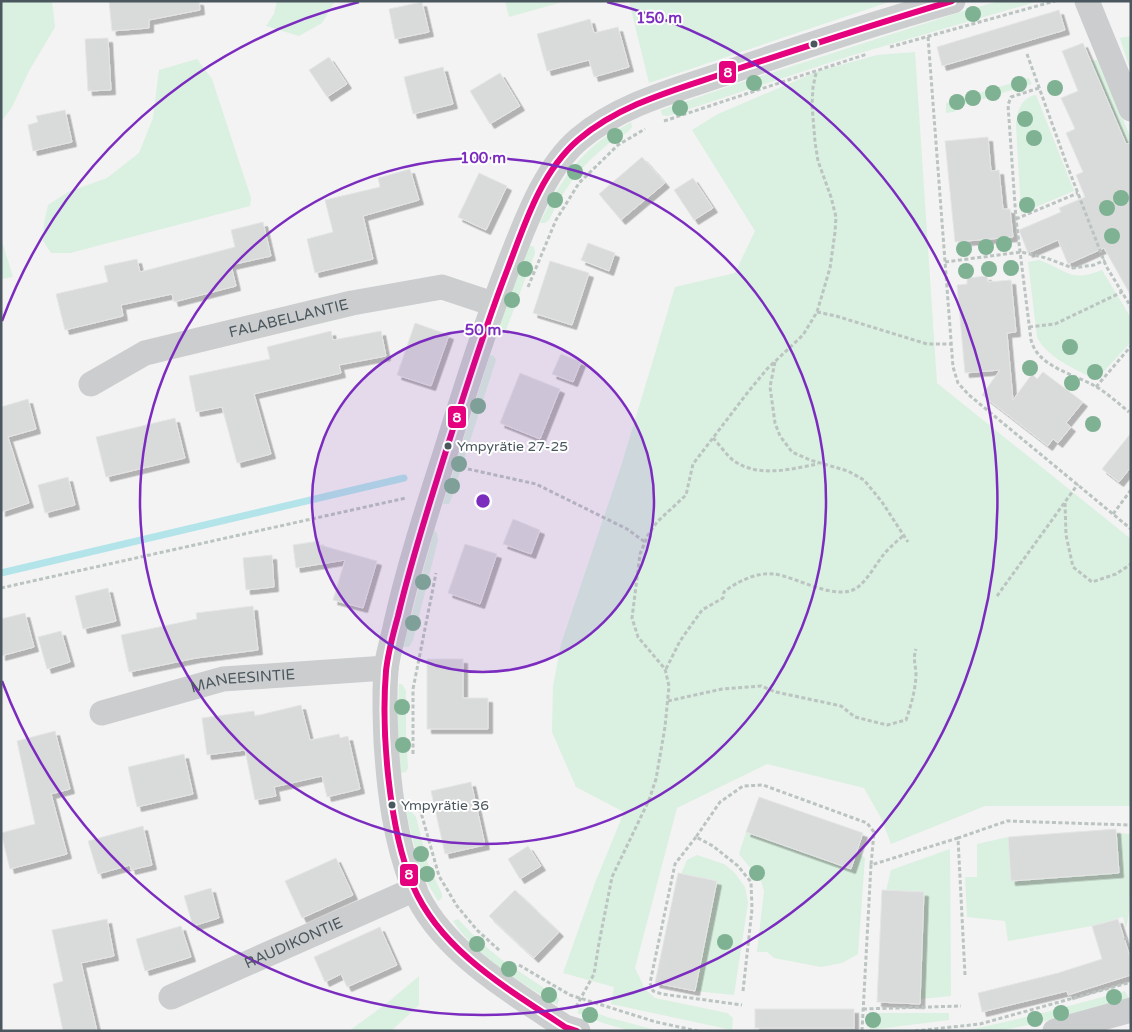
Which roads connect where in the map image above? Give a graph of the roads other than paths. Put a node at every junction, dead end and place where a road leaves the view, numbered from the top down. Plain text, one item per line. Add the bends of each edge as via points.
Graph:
1 (953, 1) edge
2 (1086, 1) edge
3 (1131, 109) edge
4 (493, 304) junction
5 (91, 384) dead end
6 (386, 668) junction
7 (102, 713) dead end
8 (414, 889) junction
9 (171, 996) dead end
10 (1131, 1010) edge
11 (569, 1030) edge
12 (1055, 1031) edge

1 - 4 street via 703,81 640,103 601,122 576,141 554,168 526,223
2 - 3 street
4 - 5 street, FALABELLANTIE via 442,286 352,303 145,353
4 - 6 street via 432,492
6 - 7 street, MANEESINTIE via 223,679
6 - 8 street via 389,786 400,846
8 - 9 street, RAUDIKONTIE
8 - 11 street via 456,947 493,979
10 - 12 street

